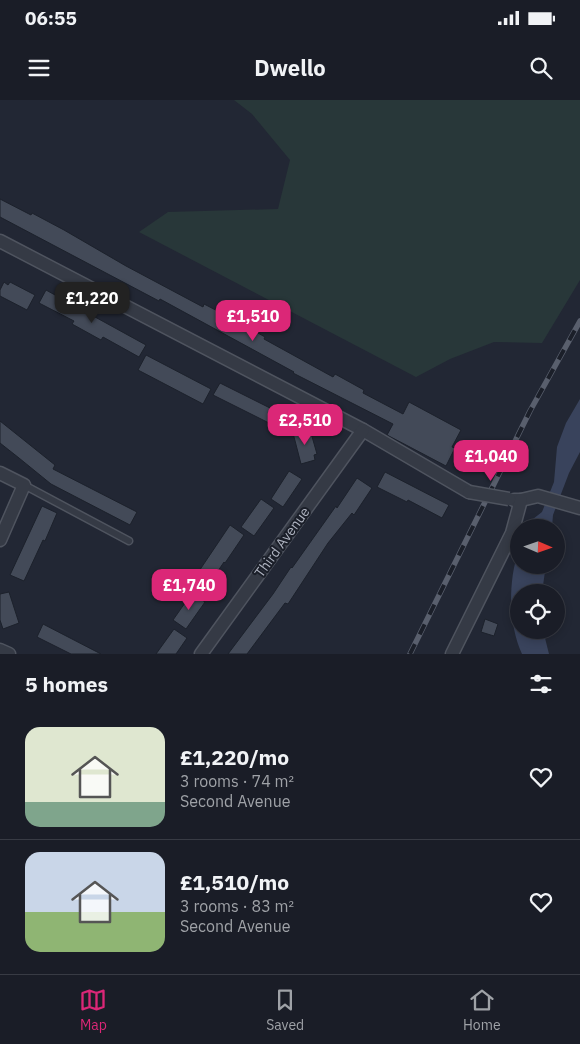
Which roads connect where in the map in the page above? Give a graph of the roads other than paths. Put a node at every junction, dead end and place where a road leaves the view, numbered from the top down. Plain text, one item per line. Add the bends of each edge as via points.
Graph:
1 (0, 241) edge
2 (364, 430) junction
3 (0, 472) edge
4 (24, 485) junction
5 (515, 500) junction
6 (574, 507) edge
7 (0, 540) edge
8 (129, 541) dead end
9 (0, 650) edge
10 (9, 654) edge
11 (201, 654) edge
12 (452, 654) edge

1 - 2 street
2 - 5 street, bridge via 469,492
2 - 11 street, Third Avenue
3 - 4 street
4 - 7 street
4 - 8 lane
5 - 6 street via 538,496
5 - 12 street via 512,533
9 - 10 street

